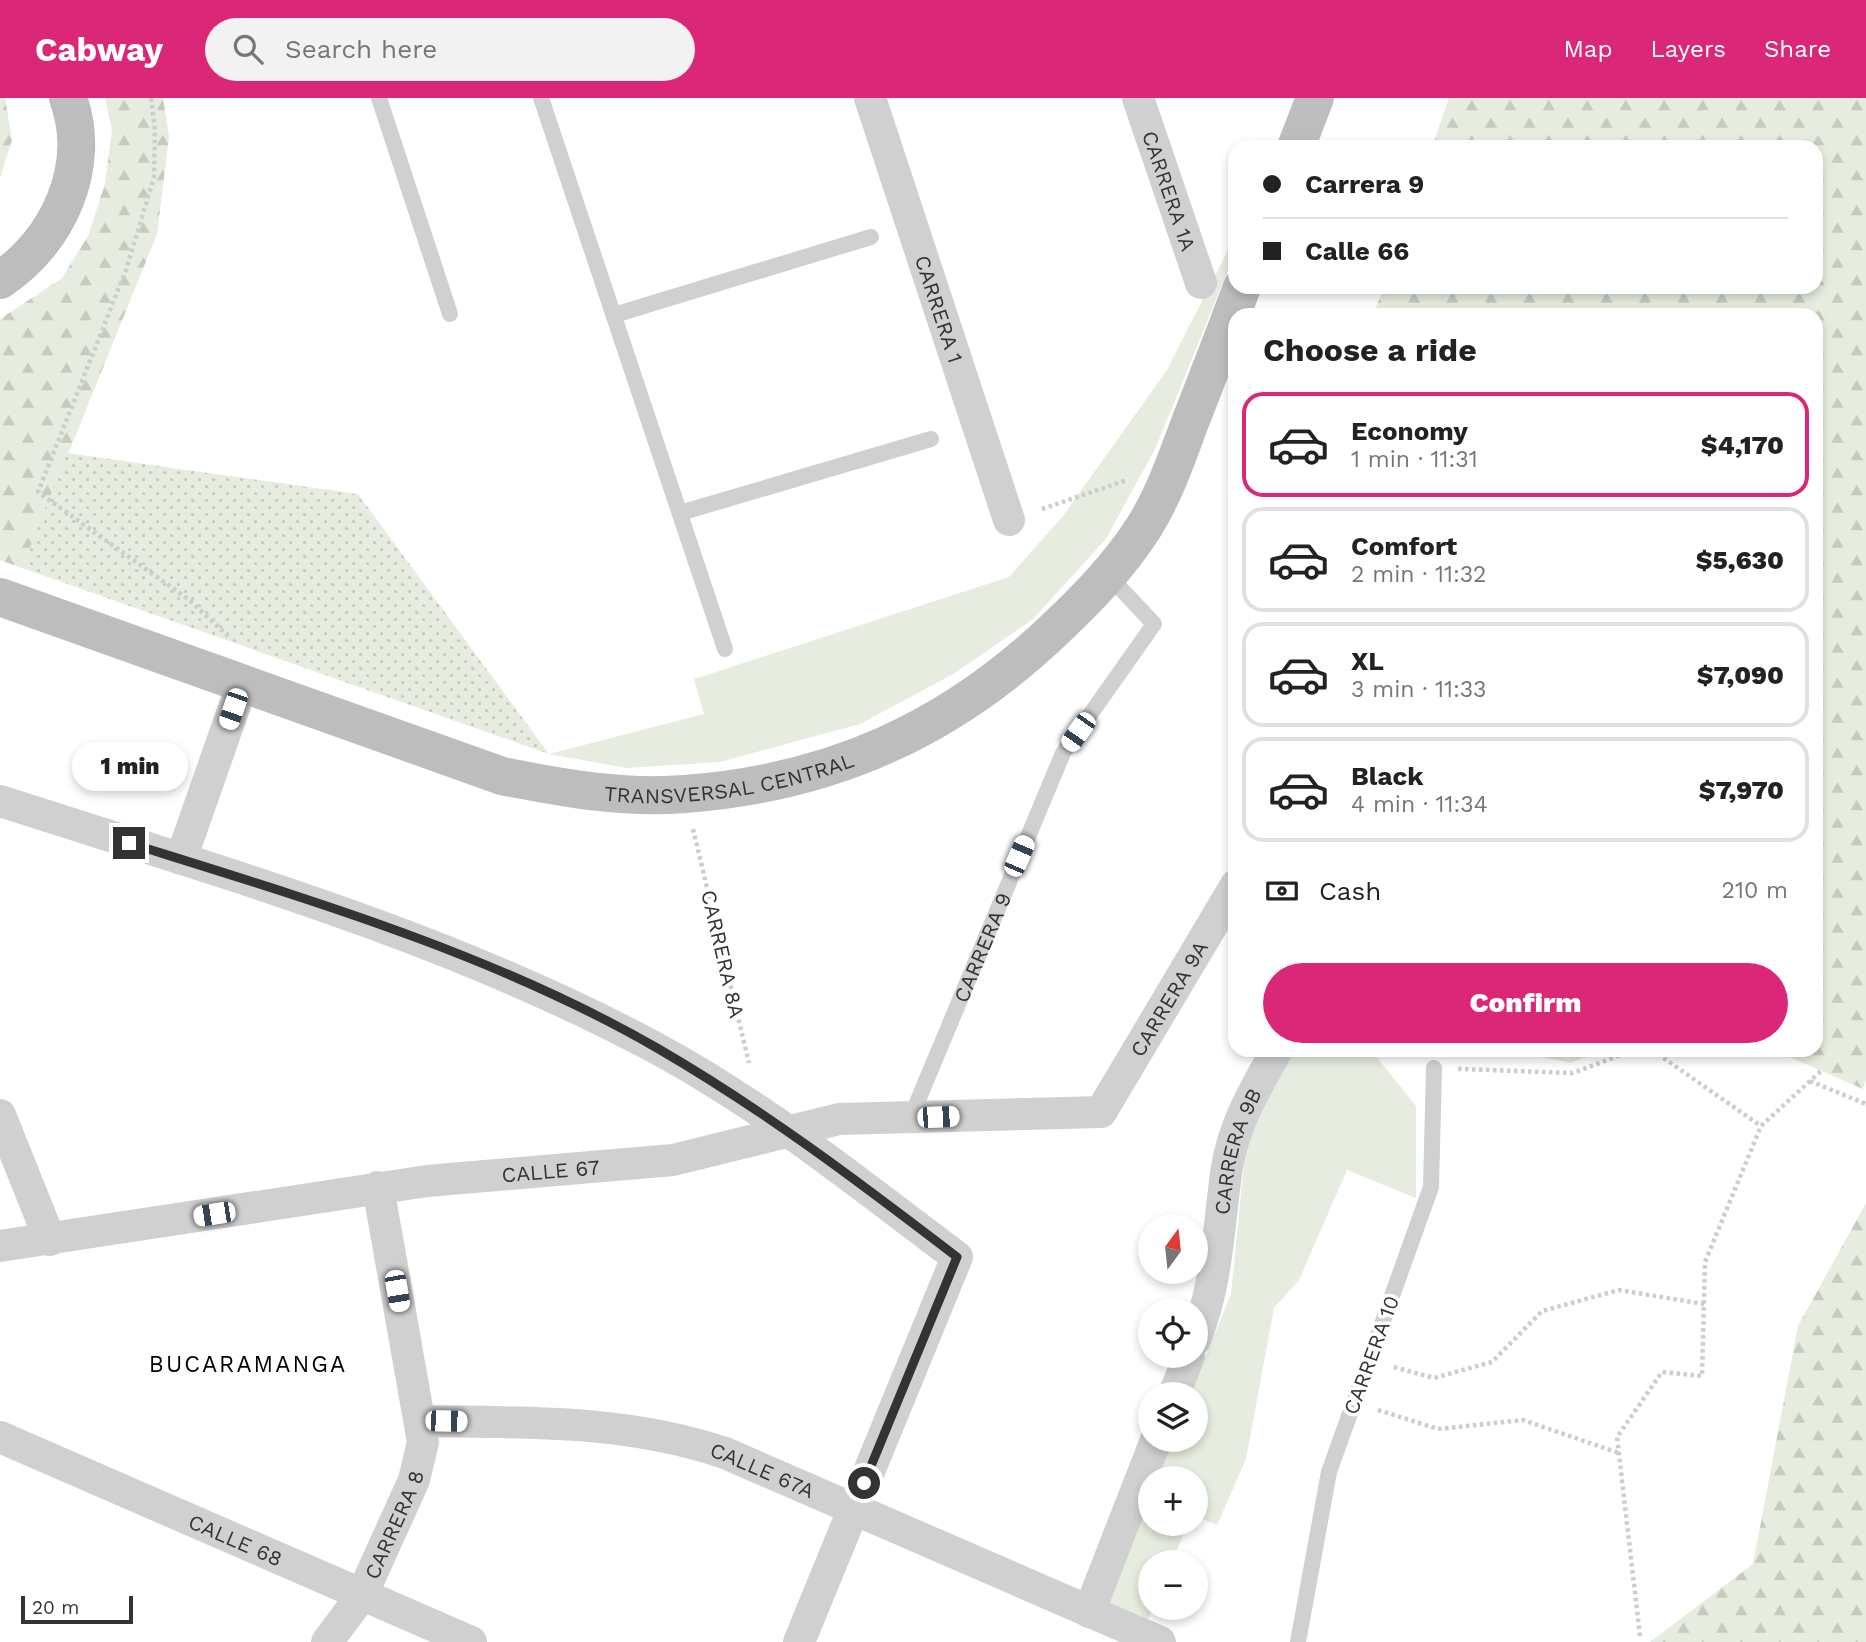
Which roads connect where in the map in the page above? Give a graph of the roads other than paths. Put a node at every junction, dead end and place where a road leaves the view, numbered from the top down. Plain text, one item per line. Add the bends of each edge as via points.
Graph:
1 (68, 98) edge
2 (379, 98) edge
3 (541, 98) edge
4 (870, 98) edge
5 (1138, 98) edge
6 (1315, 98) edge
7 (1299, 140) edge
8 (871, 237) dead end
9 (0, 280) edge
10 (1201, 283) dead end
11 (450, 314) dead end
12 (614, 315) junction
13 (1228, 323) edge
14 (931, 439) dead end
15 (680, 513) junction
16 (1009, 520) road end
17 (1109, 576) junction
18 (0, 597) edge
19 (725, 649) dead end
20 (242, 685) junction
21 (0, 801) edge
22 (181, 859) junction
23 (1228, 898) edge
24 (1273, 1057) edge
25 (1434, 1068) road end
26 (1101, 1112) joint
27 (0, 1115) edge
28 (911, 1117) junction
29 (790, 1131) junction
30 (378, 1187) junction
31 (50, 1240) junction
32 (0, 1246) edge
33 (1208, 1308) edge
34 (421, 1421) junction
35 (0, 1437) edge
36 (1151, 1452) edge
37 (853, 1509) junction
38 (362, 1595) junction
39 (1089, 1612) junction
40 (327, 1642) edge
41 (471, 1642) edge
42 (799, 1642) edge
43 (1160, 1642) edge
44 (1298, 1642) edge

1 - 9 main road via 78,143 71,184 42,244
2 - 11 lane
3 - 12 lane
4 - 16 street, CARRERA 1
5 - 10 street, CARRERA 1A
6 - 7 main road
8 - 12 lane
12 - 15 lane
13 - 17 main road, TRANSVERSAL CENTRAL via 1145,526
14 - 15 lane
15 - 19 lane
17 - 20 main road, TRANSVERSAL CENTRAL via 998,680 948,715 850,760 685,794 566,789 502,776
17 - 28 lane, CARRERA 9 via 1154,624 1063,753
18 - 20 main road, TRANSVERSAL CENTRAL
20 - 22 street
21 - 22 street
22 - 29 street via 489,967 656,1048
23 - 26 street, CARRERA 9A
24 - 33 street, CARRERA 9B via 1249,1099 1227,1166 1220,1245
25 - 44 lane, CARRERA 10 via 1431,1187 1329,1472
26 - 28 street, CALLE 67
27 - 31 street
28 - 29 street, CALLE 67 via 839,1119
29 - 30 street, CALLE 67 via 649,1164 486,1174
29 - 37 street via 957,1257
30 - 31 street, CALLE 67
30 - 34 street, CARRERA 8
31 - 32 street, CALLE 67
34 - 37 street, CALLE 67A via 574,1424 679,1438
34 - 38 street, CARRERA 8 via 423,1442 414,1480
35 - 38 street, CALLE 68
36 - 39 street
37 - 39 street, CALLE 67A
37 - 42 street
38 - 40 street, CARRERA 8
38 - 41 street, CALLE 68
39 - 43 street, CALLE 67A

